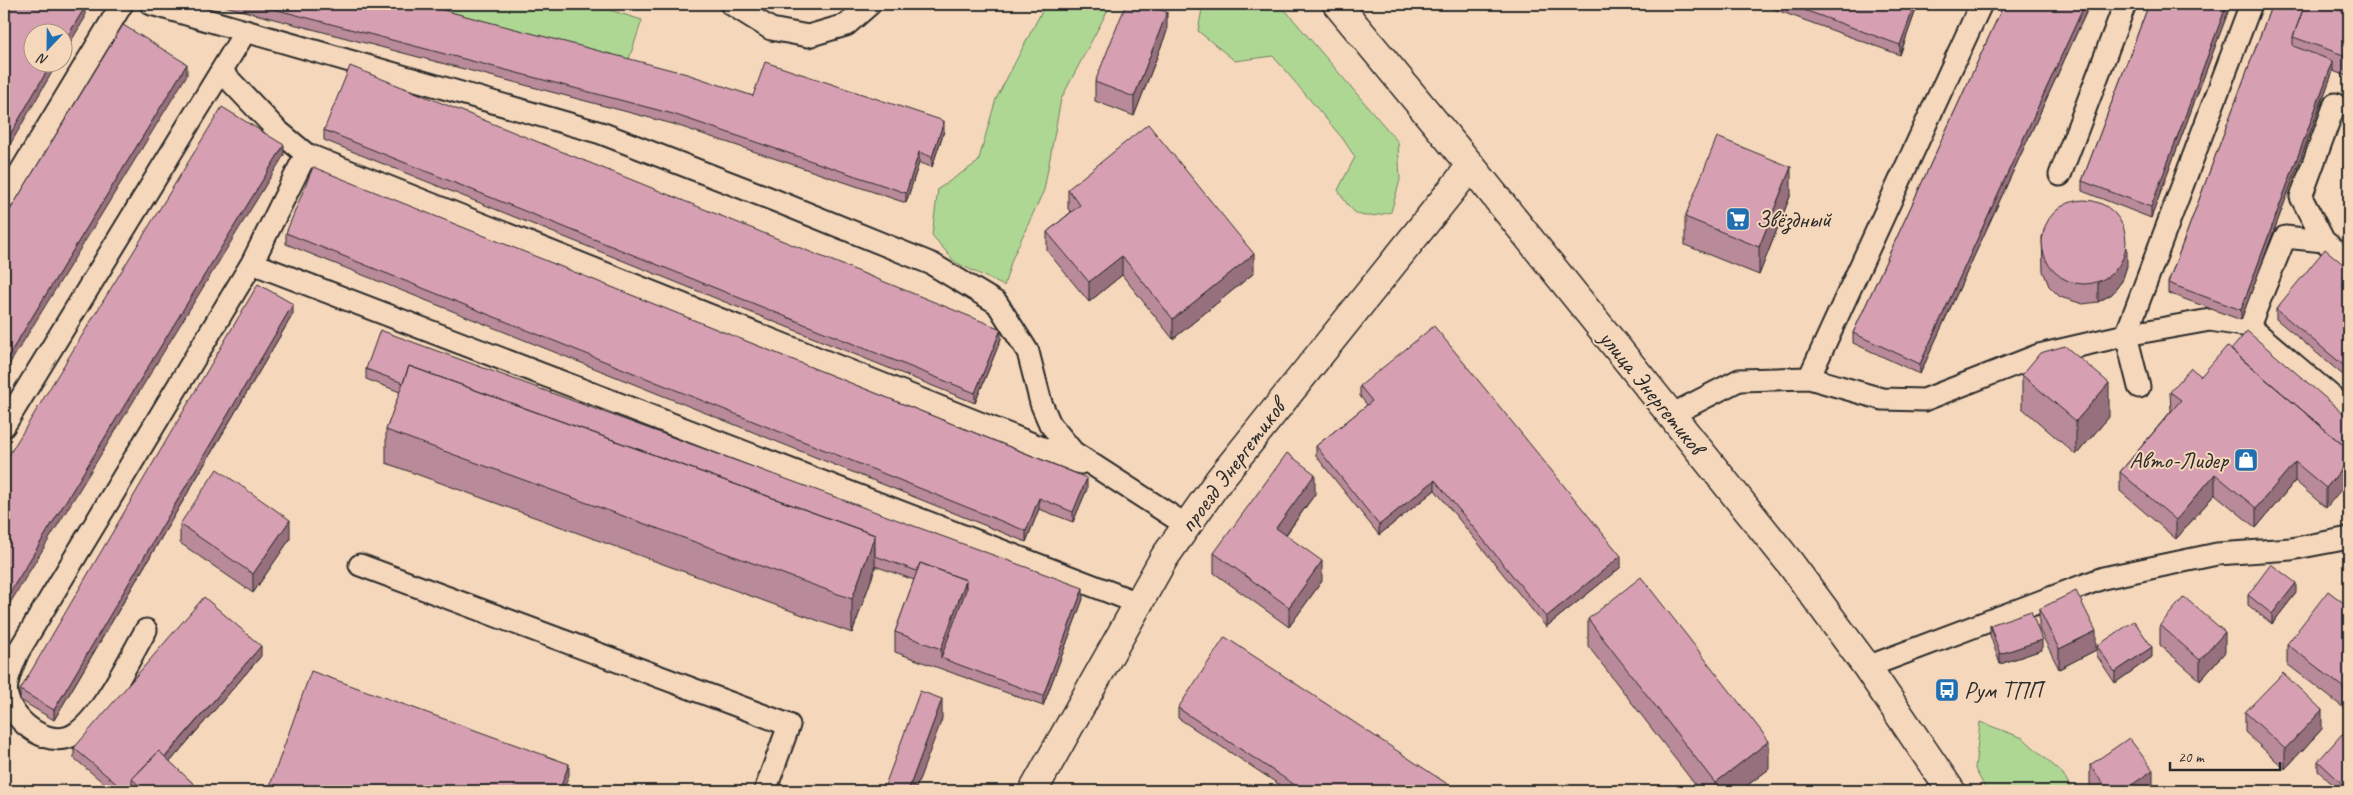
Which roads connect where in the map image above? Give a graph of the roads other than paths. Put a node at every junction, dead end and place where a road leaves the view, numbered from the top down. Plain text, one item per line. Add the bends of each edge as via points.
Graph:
1 (122, 4) edge
2 (151, 4) edge
3 (731, 4) edge
4 (870, 4) edge
5 (1337, 4) edge
6 (1981, 4) edge
7 (2125, 4) edge
8 (2251, 4) edge
9 (245, 32) junction
10 (221, 72) junction
11 (2335, 104) dead end
12 (306, 154) junction
13 (1470, 166) junction
14 (2060, 175) dead end
15 (4, 199) edge
16 (2324, 241) junction
17 (2349, 261) edge
18 (252, 263) junction
19 (2249, 326) junction
20 (2126, 335) junction
21 (1809, 378) junction
22 (2139, 387) dead end
23 (2349, 411) edge
24 (1671, 415) junction
25 (4, 426) edge
26 (1102, 472) junction
27 (1186, 524) junction
28 (2349, 538) edge
29 (360, 565) dead end
30 (1138, 603) junction
31 (146, 630) dead end
32 (1867, 667) junction
33 (765, 791) edge
34 (1033, 791) edge
35 (1951, 791) edge

1 - 15 lane
2 - 9 lane
3 - 4 lane via 771,29 808,36 846,26
5 - 13 street, улица Энергетиков
6 - 21 lane
7 - 14 lane
8 - 20 lane
9 - 10 lane
9 - 26 lane via 601,133 932,264 997,303 1028,352 1050,424 1072,452
10 - 12 lane via 277,130
10 - 25 lane
11 - 16 lane via 2301,197
12 - 18 lane
12 - 26 lane
13 - 24 street, улица Энергетиков
13 - 27 street, проезд Энергетиков
16 - 17 lane
16 - 19 lane via 2285,237
18 - 30 lane
18 - 31 lane via 18,652 9,676 7,695 14,711 29,730 45,736 66,738 78,733 104,703
19 - 20 lane via 2210,320
19 - 23 lane
20 - 21 lane via 2039,355 1924,400 1882,400
20 - 22 lane
21 - 24 lane via 1739,380
24 - 32 street, улица Энергетиков via 1790,563
26 - 27 lane
27 - 30 street, проезд Энергетиков
28 - 32 lane via 2291,550 2217,554 2103,578
29 - 33 lane via 789,725
30 - 34 street, проезд Энергетиков
32 - 35 street, улица Энергетиков

